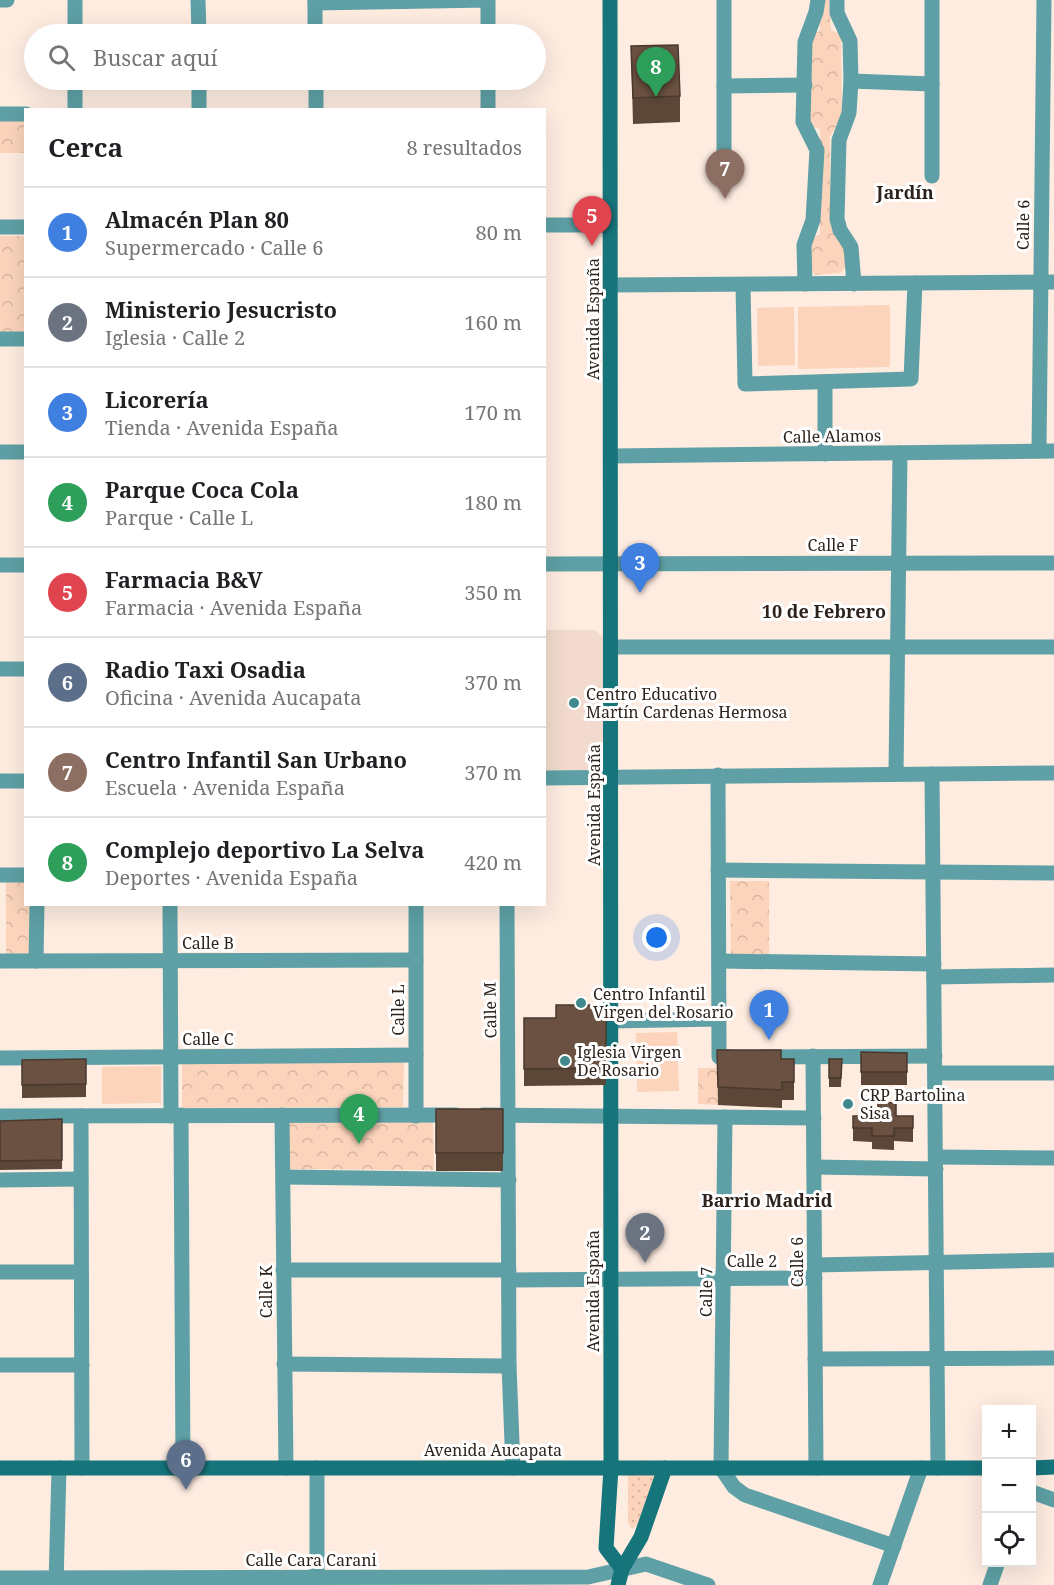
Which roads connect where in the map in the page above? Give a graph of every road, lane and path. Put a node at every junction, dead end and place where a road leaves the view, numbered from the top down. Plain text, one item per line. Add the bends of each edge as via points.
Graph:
1 (0, 0) edge
2 (7, 0) edge
3 (75, 0) edge
4 (198, 0) edge
5 (488, 0) edge
6 (610, 0) edge
7 (724, 0) edge
8 (818, 0) edge
9 (837, 0) edge
10 (932, 0) edge
11 (1044, 0) edge
12 (315, 2) edge
13 (75, 24) edge
14 (198, 24) edge
15 (315, 24) edge
16 (488, 24) edge
17 (851, 81) junction
18 (932, 84) junction
19 (805, 85) junction
20 (724, 86) junction
21 (75, 90) edge
22 (199, 90) edge
23 (316, 90) edge
24 (488, 90) edge
25 (75, 108) edge
26 (199, 108) edge
27 (316, 108) edge
28 (488, 108) edge
29 (0, 114) edge
30 (24, 114) edge
31 (724, 171) dead end
32 (932, 176) dead end
33 (546, 225) edge
34 (610, 225) junction
35 (0, 227) edge
36 (24, 227) edge
37 (1047, 283) edge
38 (805, 284) junction
39 (854, 284) junction
40 (915, 284) junction
41 (611, 285) junction
42 (743, 285) junction
43 (0, 339) edge
44 (24, 339) edge
45 (825, 381) junction
46 (1047, 451) edge
47 (0, 452) edge
48 (24, 452) edge
49 (900, 453) junction
50 (825, 454) junction
51 (611, 456) junction
52 (899, 563) junction
53 (1054, 563) edge
54 (546, 564) edge
55 (611, 564) junction
56 (0, 565) edge
57 (24, 565) edge
58 (898, 646) junction
59 (1054, 646) edge
60 (612, 647) junction
61 (0, 669) edge
62 (24, 669) edge
63 (1054, 773) edge
64 (896, 774) junction
65 (932, 774) junction
66 (718, 775) junction
67 (612, 776) junction
68 (546, 778) edge
69 (0, 781) edge
70 (24, 781) edge
71 (718, 870) junction
72 (933, 872) junction
73 (1054, 873) edge
74 (0, 875) edge
75 (24, 875) edge
76 (37, 906) edge
77 (170, 906) edge
78 (416, 906) edge
79 (507, 906) edge
80 (416, 960) junction
81 (36, 961) junction
82 (170, 961) junction
83 (719, 961) junction
84 (0, 962) edge
85 (934, 971) junction
86 (1054, 975) edge
87 (719, 1020) junction
88 (611, 1021) junction
89 (416, 1055) junction
90 (813, 1056) junction
91 (935, 1056) junction
92 (171, 1057) junction
93 (0, 1058) edge
94 (935, 1073) junction
95 (1054, 1073) edge
96 (176, 1115) junction
97 (282, 1115) junction
98 (509, 1115) junction
99 (611, 1115) junction
100 (0, 1116) edge
101 (81, 1116) junction
102 (416, 1116) junction
103 (725, 1117) junction
104 (814, 1118) junction
105 (1054, 1158) edge
106 (936, 1163) junction
107 (814, 1167) junction
108 (284, 1177) junction
109 (81, 1179) junction
110 (509, 1179) junction
111 (0, 1180) edge
112 (1054, 1260) edge
113 (936, 1263) junction
114 (283, 1270) junction
115 (0, 1272) edge
116 (81, 1272) junction
117 (815, 1272) junction
118 (509, 1275) junction
119 (724, 1279) junction
120 (611, 1280) junction
121 (937, 1358) junction
122 (1054, 1358) edge
123 (816, 1359) junction
124 (284, 1364) junction
125 (0, 1365) edge
126 (82, 1365) junction
127 (509, 1366) junction
128 (1054, 1467) edge
129 (0, 1468) edge
130 (59, 1468) junction
131 (82, 1468) junction
132 (183, 1468) junction
133 (286, 1468) junction
134 (317, 1468) junction
135 (513, 1468) junction
136 (611, 1468) junction
137 (665, 1468) junction
138 (721, 1468) junction
139 (816, 1468) junction
140 (921, 1468) junction
141 (938, 1468) junction
142 (982, 1468) edge
143 (1036, 1468) edge
144 (1036, 1493) edge
145 (1054, 1500) edge
146 (894, 1546) junction
147 (997, 1567) edge
148 (622, 1569) junction
149 (0, 1578) edge
150 (56, 1582) edge
151 (317, 1582) edge
152 (994, 1584) edge
153 (618, 1585) edge
154 (708, 1585) edge
155 (880, 1585) edge

1 - 2 street
3 - 13 street
4 - 14 street
5 - 12 street
5 - 16 street
6 - 34 street, Avenida España
7 - 20 street
8 - 19 street via 805,42
9 - 17 street via 837,13 850,41
10 - 18 street
11 - 37 street, Calle 6
12 - 15 street
17 - 18 street
17 - 39 street via 849,113 839,140 837,219 851,246
18 - 32 street
19 - 20 street
19 - 38 street via 803,122 817,150 813,220 804,245
20 - 31 street
21 - 25 street
22 - 26 street
23 - 27 street
24 - 28 street
29 - 30 street
33 - 34 street
34 - 41 street, Avenida España
35 - 36 street
37 - 40 street
37 - 46 street, Calle 6
38 - 39 street
38 - 42 street
39 - 40 street
40 - 45 street via 911,379
41 - 42 street
41 - 51 street, Avenida España
42 - 45 street via 744,384
43 - 44 street
45 - 50 street
46 - 49 street, Calle Alamos
47 - 48 street
49 - 50 street, Calle Alamos
49 - 52 street
50 - 51 street, Calle Alamos
51 - 55 street, Avenida España
52 - 53 street, Calle F
52 - 55 street, Calle F
52 - 58 street
54 - 55 street, Calle F
55 - 60 street, Avenida España
56 - 57 street
58 - 59 street
58 - 60 street
58 - 64 street
60 - 67 street, Avenida España
61 - 62 street
63 - 65 street
64 - 65 street
64 - 66 street
65 - 72 street
66 - 67 street
66 - 71 street
67 - 68 street
67 - 88 street, Avenida España
69 - 70 street
71 - 72 street
71 - 83 street
72 - 73 street
72 - 85 street
74 - 75 street
76 - 81 street
77 - 82 street
78 - 80 street, Calle L
79 - 98 street, Calle M
80 - 82 street, Calle B
80 - 89 street, Calle L
81 - 82 street, Calle B
81 - 84 street, Calle B
82 - 92 street
83 - 85 street
83 - 87 street
85 - 86 street
85 - 91 street
87 - 88 street
87 - 90 street via 719,1057
88 - 99 street, Avenida España
89 - 92 street, Calle C
89 - 102 street, Calle L
90 - 91 street
90 - 104 street, Calle 6
91 - 94 street
92 - 93 street, Calle C
92 - 96 street
94 - 95 street
94 - 106 street
96 - 97 street
96 - 101 street
96 - 132 street
97 - 102 street
97 - 108 street, Calle K
98 - 99 street
98 - 102 street
98 - 110 street, Calle M
99 - 103 street
99 - 120 street, Avenida España
100 - 101 street
101 - 109 street
103 - 104 street
103 - 119 street, Calle 7
104 - 107 street, Calle 6
105 - 106 street
106 - 107 street
106 - 113 street
107 - 117 street, Calle 6
108 - 110 street
108 - 114 street, Calle K
109 - 111 street
109 - 116 street
110 - 118 street, Calle M
112 - 113 street, Calle 2
113 - 117 street, Calle 2
113 - 121 street
114 - 118 street, Calle 2
114 - 124 street, Calle K
115 - 116 street
116 - 126 street
117 - 119 street, Calle 2
117 - 123 street, Calle 6
118 - 120 street, Calle 2
118 - 127 street, Calle M
119 - 120 street, Calle 2
119 - 138 street, Calle 7
120 - 136 street, Avenida España
121 - 122 street
121 - 123 street
121 - 141 street
123 - 139 street, Calle 6
124 - 127 street
124 - 133 street, Calle K
125 - 126 street
126 - 131 street
127 - 135 street, Calle M
128 - 143 street
129 - 130 street, Avenida Aucapata
130 - 131 street, Avenida Aucapata
130 - 150 street
131 - 132 street, Avenida Aucapata
132 - 133 street, Avenida Aucapata
133 - 134 street, Avenida Aucapata
134 - 135 street, Avenida Aucapata
134 - 151 street
135 - 136 street, Avenida Aucapata
136 - 137 street, Avenida Aucapata
136 - 148 street, Avenida España via 606,1548
137 - 138 street, Avenida Aucapata
137 - 148 street via 641,1537
138 - 139 street, Avenida Aucapata
138 - 146 street via 745,1495
139 - 140 street, Avenida Aucapata
140 - 141 street, Avenida Aucapata
140 - 146 street
141 - 142 street, Avenida Aucapata
144 - 145 street
146 - 155 street
147 - 152 street
148 - 151 street, Calle Cara Carani via 588,1577
148 - 153 street
148 - 154 street, Calle Cara Carani via 646,1564
149 - 150 street, Calle Cara Carani
150 - 151 street, Calle Cara Carani

